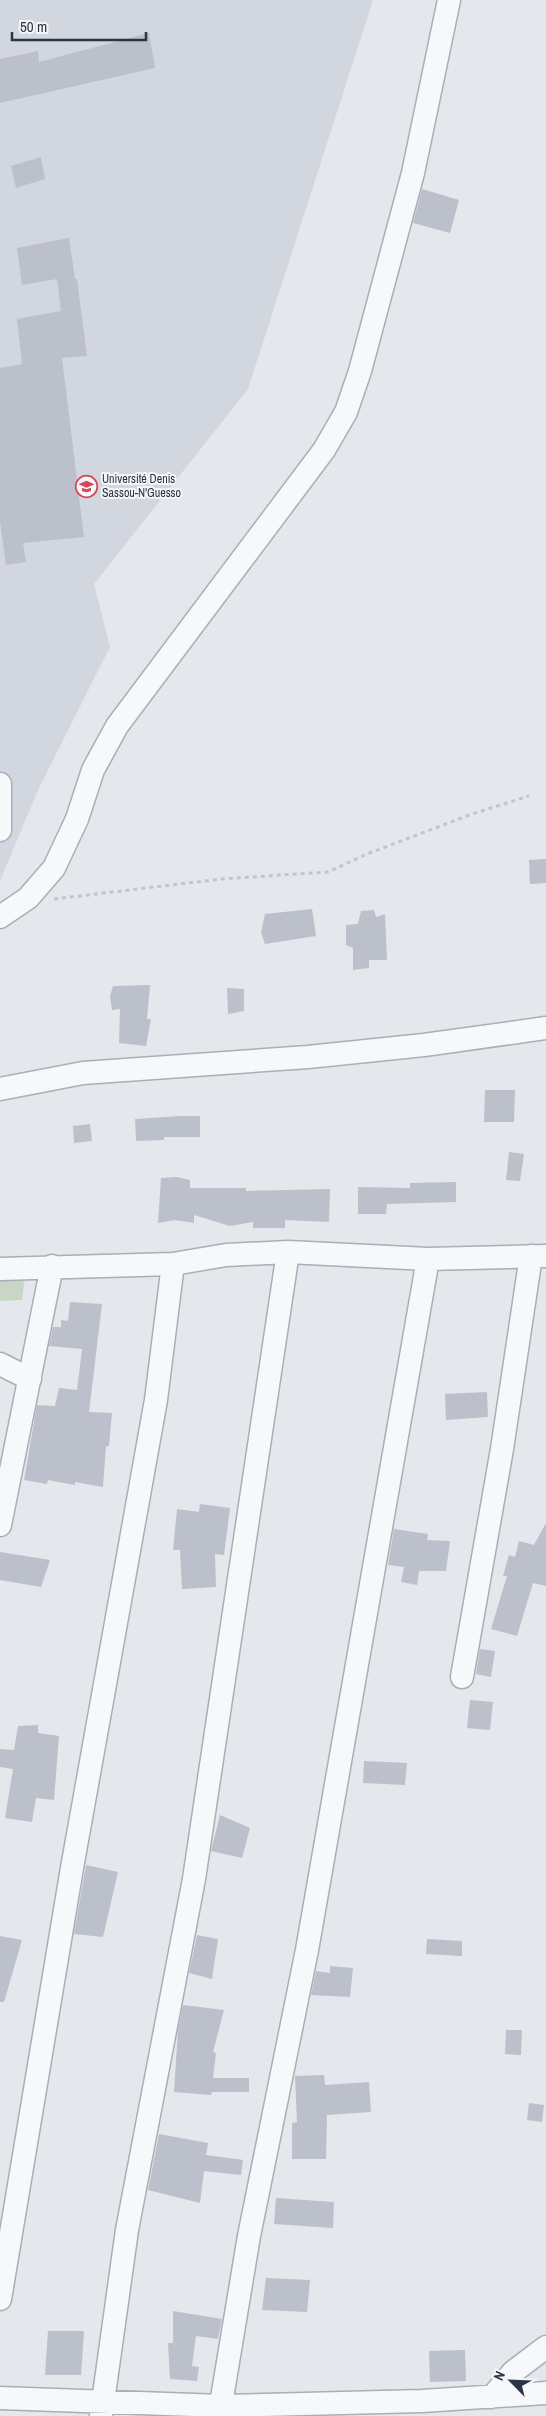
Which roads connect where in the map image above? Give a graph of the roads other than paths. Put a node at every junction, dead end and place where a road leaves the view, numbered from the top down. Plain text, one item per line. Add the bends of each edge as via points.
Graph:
1 (450, 0) edge
2 (0, 784) edge
3 (0, 830) edge
4 (0, 917) edge
5 (546, 1028) edge
6 (0, 1089) edge
7 (288, 1252) junction
8 (538, 1256) edge
9 (428, 1259) junction
10 (173, 1264) junction
11 (52, 1266) junction
12 (0, 1269) edge
13 (0, 1364) edge
14 (30, 1379) junction
15 (0, 1525) edge
16 (462, 1676) dead end
17 (0, 2299) edge
18 (546, 2347) edge
19 (546, 2393) edge
20 (492, 2397) junction
21 (0, 2398) edge
22 (102, 2408) edge
23 (221, 2411) edge

1 - 4 street via 413,173 346,412 324,450 117,726 93,770 77,819 54,868 28,898
2 - 3 street
5 - 6 street via 308,1057 83,1073
7 - 9 street
7 - 10 street via 226,1255
7 - 22 street via 194,1879 127,2230
8 - 9 street
8 - 16 street
9 - 23 street via 307,1950 249,2236
10 - 11 street
10 - 17 street via 156,1400 72,1868
11 - 12 street
11 - 14 street
13 - 14 street
14 - 15 street
18 - 20 street via 513,2372
19 - 20 street
20 - 23 street
21 - 22 street
22 - 23 street

